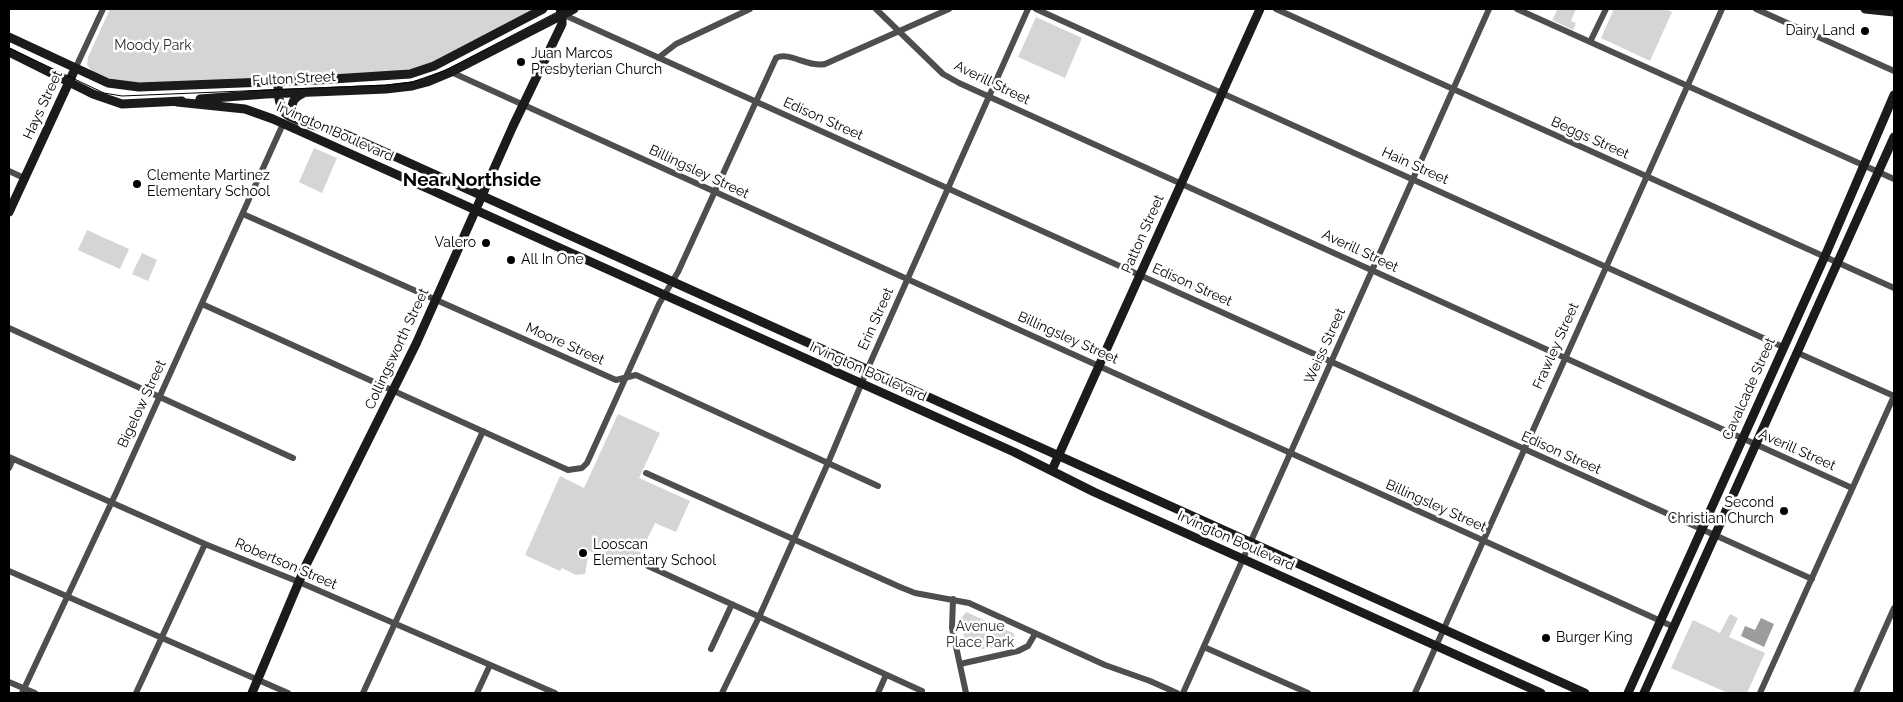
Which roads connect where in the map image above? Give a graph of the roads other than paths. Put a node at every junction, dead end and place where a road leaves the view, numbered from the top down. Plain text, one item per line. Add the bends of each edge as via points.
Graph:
1 (103, 9) edge
2 (543, 9) edge
3 (574, 9) edge
4 (750, 9) edge
5 (876, 9) edge
6 (949, 9) edge
7 (1028, 9) edge
8 (1036, 9) edge
9 (1260, 9) edge
10 (1276, 9) edge
11 (1489, 9) edge
12 (1518, 9) edge
13 (1606, 9) edge
14 (1722, 9) edge
15 (1756, 9) edge
16 (1865, 9) edge
17 (561, 12) edge
18 (1894, 12) edge
19 (899, 32) junction
20 (9, 37) edge
21 (1590, 42) junction
22 (9, 52) edge
23 (658, 58) junction
24 (75, 69) junction
25 (1894, 71) edge
26 (451, 72) junction
27 (278, 82) junction
28 (68, 83) junction
29 (1687, 86) junction
30 (1452, 90) junction
31 (308, 92) junction
32 (278, 93) junction
33 (1221, 93) junction
34 (989, 96) junction
35 (1894, 96) edge
36 (177, 102) junction
37 (754, 102) junction
38 (523, 105) junction
39 (302, 121) junction
40 (283, 124) junction
41 (1894, 137) edge
42 (384, 152) junction
43 (377, 166) junction
44 (1865, 166) junction
45 (9, 171) edge
46 (1879, 172) junction
47 (1646, 177) junction
48 (24, 178) junction
49 (1413, 179) junction
50 (1894, 179) edge
51 (1181, 182) junction
52 (948, 188) junction
53 (714, 193) junction
54 (482, 196) junction
55 (476, 210) junction
56 (9, 212) edge
57 (243, 214) junction
58 (560, 231) junction
59 (554, 245) junction
60 (1825, 256) junction
61 (1838, 262) junction
62 (1606, 267) junction
63 (1372, 270) junction
64 (1140, 275) junction
65 (907, 280) junction
66 (673, 281) junction
67 (1894, 288) edge
68 (665, 294) junction
69 (436, 301) junction
70 (202, 304) junction
71 (770, 325) junction
72 (9, 328) edge
73 (764, 340) junction
74 (1783, 347) junction
75 (1798, 354) junction
76 (1564, 359) junction
77 (1332, 362) junction
78 (1099, 366) junction
79 (868, 369) junction
80 (625, 378) junction
81 (862, 384) junction
82 (393, 391) junction
83 (1894, 396) edge
84 (159, 397) junction
85 (993, 425) junction
86 (483, 431) junction
87 (1742, 439) junction
88 (986, 440) junction
89 (1756, 445) junction
90 (1524, 450) junction
91 (1292, 454) junction
92 (1059, 455) junction
93 (11, 458) edge
94 (293, 458) dead end
95 (828, 463) junction
96 (9, 468) edge
97 (1052, 470) junction
98 (646, 473) dead end
99 (878, 486) dead end
100 (1852, 488) junction
101 (111, 502) junction
102 (1162, 503) junction
103 (1154, 519) junction
104 (1702, 529) junction
105 (1715, 535) junction
106 (1483, 540) junction
107 (794, 541) junction
108 (1250, 542) junction
109 (205, 544) junction
110 (1243, 559) junction
111 (648, 566) dead end
112 (9, 571) edge
113 (1812, 579) junction
114 (299, 582) junction
115 (1346, 585) junction
116 (68, 596) junction
117 (953, 599) junction
118 (1338, 602) junction
119 (732, 604) junction
120 (1894, 608) edge
121 (759, 617) junction
122 (1661, 621) junction
123 (394, 623) junction
124 (1674, 627) junction
125 (1444, 629) junction
126 (1035, 634) junction
127 (162, 638) junction
128 (1436, 646) junction
129 (1204, 647) junction
130 (711, 649) dead end
131 (960, 664) junction
132 (490, 665) junction
133 (1542, 674) junction
134 (886, 675) junction
135 (258, 680) junction
136 (9, 682) edge
137 (23, 691) edge
138 (922, 691) dead end
139 (1537, 692) edge
140 (35, 693) edge
141 (136, 693) edge
142 (252, 693) edge
143 (288, 693) edge
144 (363, 693) edge
145 (478, 693) edge
146 (555, 693) edge
147 (722, 693) edge
148 (878, 693) edge
149 (966, 693) edge
150 (1176, 693) edge
151 (1183, 693) edge
152 (1308, 693) edge
153 (1415, 693) edge
154 (1585, 693) edge
155 (1628, 693) edge
156 (1644, 693) edge
157 (1760, 693) edge
158 (1856, 693) edge

1 - 24 street, Hays Street
2 - 27 main road, Fulton Street via 434,66 410,74
3 - 17 main road, Fulton Street
4 - 23 street via 676,44
5 - 19 street, Averill Street
6 - 19 street
7 - 34 street, Erin Street
8 - 33 street, Hain Street
9 - 33 main road, Patton Street
10 - 30 street, Beggs Street
11 - 30 street, Weiss Street
12 - 21 street
13 - 21 street
14 - 29 street, Frawley Street
15 - 25 street
16 - 18 main road
17 - 23 street, Edison Street
17 - 26 main road, Fulton Street
17 - 38 main road, Collingsworth Street via 562,24
19 - 34 street, Averill Street via 951,79
19 - 37 street via 826,64 813,65 780,56
20 - 24 main road, Fulton Street
21 - 29 street
22 - 28 main road, Fulton Street
23 - 37 street, Edison Street
24 - 27 main road, Fulton Street via 108,83 139,87
24 - 28 main road, Hays Street
26 - 31 main road, Fulton Street via 412,86
26 - 38 street, Billingsley Street
27 - 32 main road, Irvington Boulevard
28 - 36 main road, Fulton Street via 122,104
28 - 48 main road, Hays Street
29 - 44 street
29 - 47 street, Frawley Street
30 - 47 street, Beggs Street
30 - 49 street, Weiss Street
31 - 32 main road, Fulton Street
31 - 39 main road via 296,97 293,103 294,112
32 - 36 main road, Fulton Street
32 - 39 main road, Irvington Boulevard via 286,114
33 - 49 street, Hain Street
33 - 51 main road, Patton Street
34 - 51 street, Averill Street
34 - 52 street, Erin Street
35 - 44 main road, Cavalcade Street
36 - 40 main road, Irvington Boulevard via 245,109
37 - 52 street, Edison Street
37 - 53 street
38 - 53 street, Billingsley Street
38 - 54 main road, Collingsworth Street
39 - 42 main road, Irvington Boulevard via 345,134
40 - 43 main road, Irvington Boulevard
40 - 57 street, Bigelow Street
41 - 46 main road, Cavalcade Street
42 - 43 main road
42 - 54 main road, Irvington Boulevard
43 - 55 main road, Irvington Boulevard
44 - 46 street
44 - 60 main road, Cavalcade Street
45 - 48 street
46 - 50 street
46 - 61 main road, Cavalcade Street
47 - 60 street, Beggs Street
47 - 62 street, Frawley Street
48 - 56 main road, Hays Street
49 - 62 street, Hain Street
49 - 63 street, Weiss Street
51 - 63 street, Averill Street
51 - 64 main road, Patton Street
52 - 64 street, Edison Street
52 - 65 street, Erin Street
53 - 65 street, Billingsley Street
53 - 66 street
54 - 55 main road, Collingsworth Street
54 - 58 main road, Irvington Boulevard
55 - 59 main road, Irvington Boulevard
55 - 69 main road, Collingsworth Street
57 - 69 street, Moore Street
57 - 70 street, Bigelow Street
58 - 59 main road
58 - 66 main road, Irvington Boulevard
59 - 68 main road, Irvington Boulevard
60 - 61 street, Beggs Street
60 - 74 main road, Cavalcade Street
61 - 67 street, Beggs Street
61 - 75 main road, Cavalcade Street
62 - 74 street, Hain Street
62 - 76 street, Frawley Street
63 - 76 street, Averill Street
63 - 77 street, Weiss Street
64 - 77 street, Edison Street
64 - 78 main road, Patton Street
65 - 78 street, Billingsley Street
65 - 79 street, Erin Street
66 - 68 street
66 - 71 main road, Irvington Boulevard
68 - 73 main road, Irvington Boulevard
68 - 80 street
69 - 80 street, Moore Street via 616,380
69 - 82 main road, Collingsworth Street
70 - 82 street
70 - 84 street, Bigelow Street
71 - 73 main road
71 - 79 main road, Irvington Boulevard
72 - 84 street
73 - 81 main road, Irvington Boulevard
74 - 87 main road, Cavalcade Street
75 - 83 street
75 - 89 main road, Cavalcade Street
76 - 87 street, Averill Street
76 - 90 street, Frawley Street
77 - 90 street, Edison Street
77 - 91 street, Weiss Street
78 - 91 street, Billingsley Street
78 - 92 main road, Patton Street
79 - 81 street, Erin Street
79 - 85 main road, Irvington Boulevard
80 - 86 street via 582,468 568,470
80 - 95 street, Moore Street via 636,375
81 - 88 main road, Irvington Boulevard
81 - 95 street, Erin Street
82 - 86 street
82 - 114 main road, Collingsworth Street
83 - 100 street
84 - 94 street
84 - 101 street, Bigelow Street
85 - 88 main road
85 - 92 main road, Irvington Boulevard
86 - 123 street
87 - 89 street, Averill Street
87 - 104 main road, Cavalcade Street
88 - 97 main road, Irvington Boulevard
89 - 100 street, Averill Street
89 - 105 main road, Cavalcade Street
90 - 104 street, Edison Street
90 - 106 street, Frawley Street
91 - 106 street, Billingsley Street
91 - 108 street, Weiss Street
92 - 97 main road, Patton Street
92 - 102 main road, Irvington Boulevard
93 - 96 street
93 - 101 street, Robertson Street
95 - 99 street, Moore Street
95 - 107 street, Erin Street
97 - 103 main road, Irvington Boulevard
98 - 107 street
100 - 113 street
101 - 109 street, Robertson Street
101 - 116 street, Bigelow Street
102 - 103 main road
102 - 108 main road, Irvington Boulevard
103 - 110 main road, Irvington Boulevard
104 - 105 street, Edison Street
104 - 122 main road, Cavalcade Street
105 - 113 street, Edison Street
105 - 124 main road, Cavalcade Street
106 - 122 street, Billingsley Street
106 - 125 street, Frawley Street
107 - 117 street via 908,590
107 - 121 street, Erin Street
108 - 110 street, Weiss Street
108 - 115 main road, Irvington Boulevard
109 - 114 street, Robertson Street
109 - 127 street
110 - 118 main road, Irvington Boulevard
110 - 129 street, Weiss Street
111 - 119 street
112 - 116 street
113 - 157 street
114 - 123 street, Robertson Street
114 - 135 main road, Collingsworth Street
115 - 118 main road
115 - 125 main road, Irvington Boulevard
116 - 127 street
116 - 137 street, Bigelow Street
117 - 126 street via 969,603
117 - 131 street via 952,628
118 - 128 main road, Irvington Boulevard
119 - 121 street
119 - 130 street
120 - 158 street
121 - 134 street
121 - 147 street, Erin Street
122 - 124 street, Billingsley Street
122 - 155 main road, Cavalcade Street
123 - 132 street, Robertson Street
123 - 144 street
124 - 156 main road, Cavalcade Street
125 - 128 street, Frawley Street
125 - 133 main road, Irvington Boulevard
126 - 131 street via 1028,646 1018,650
126 - 150 street
127 - 135 street
127 - 141 street
128 - 139 main road, Irvington Boulevard
128 - 153 street, Frawley Street
129 - 151 street, Weiss Street
129 - 152 street
131 - 149 street
132 - 145 street
132 - 146 street, Robertson Street
133 - 139 main road
133 - 154 main road, Irvington Boulevard
134 - 138 street
134 - 148 street
135 - 142 main road, Collingsworth Street
135 - 143 street
136 - 137 street
137 - 140 street

